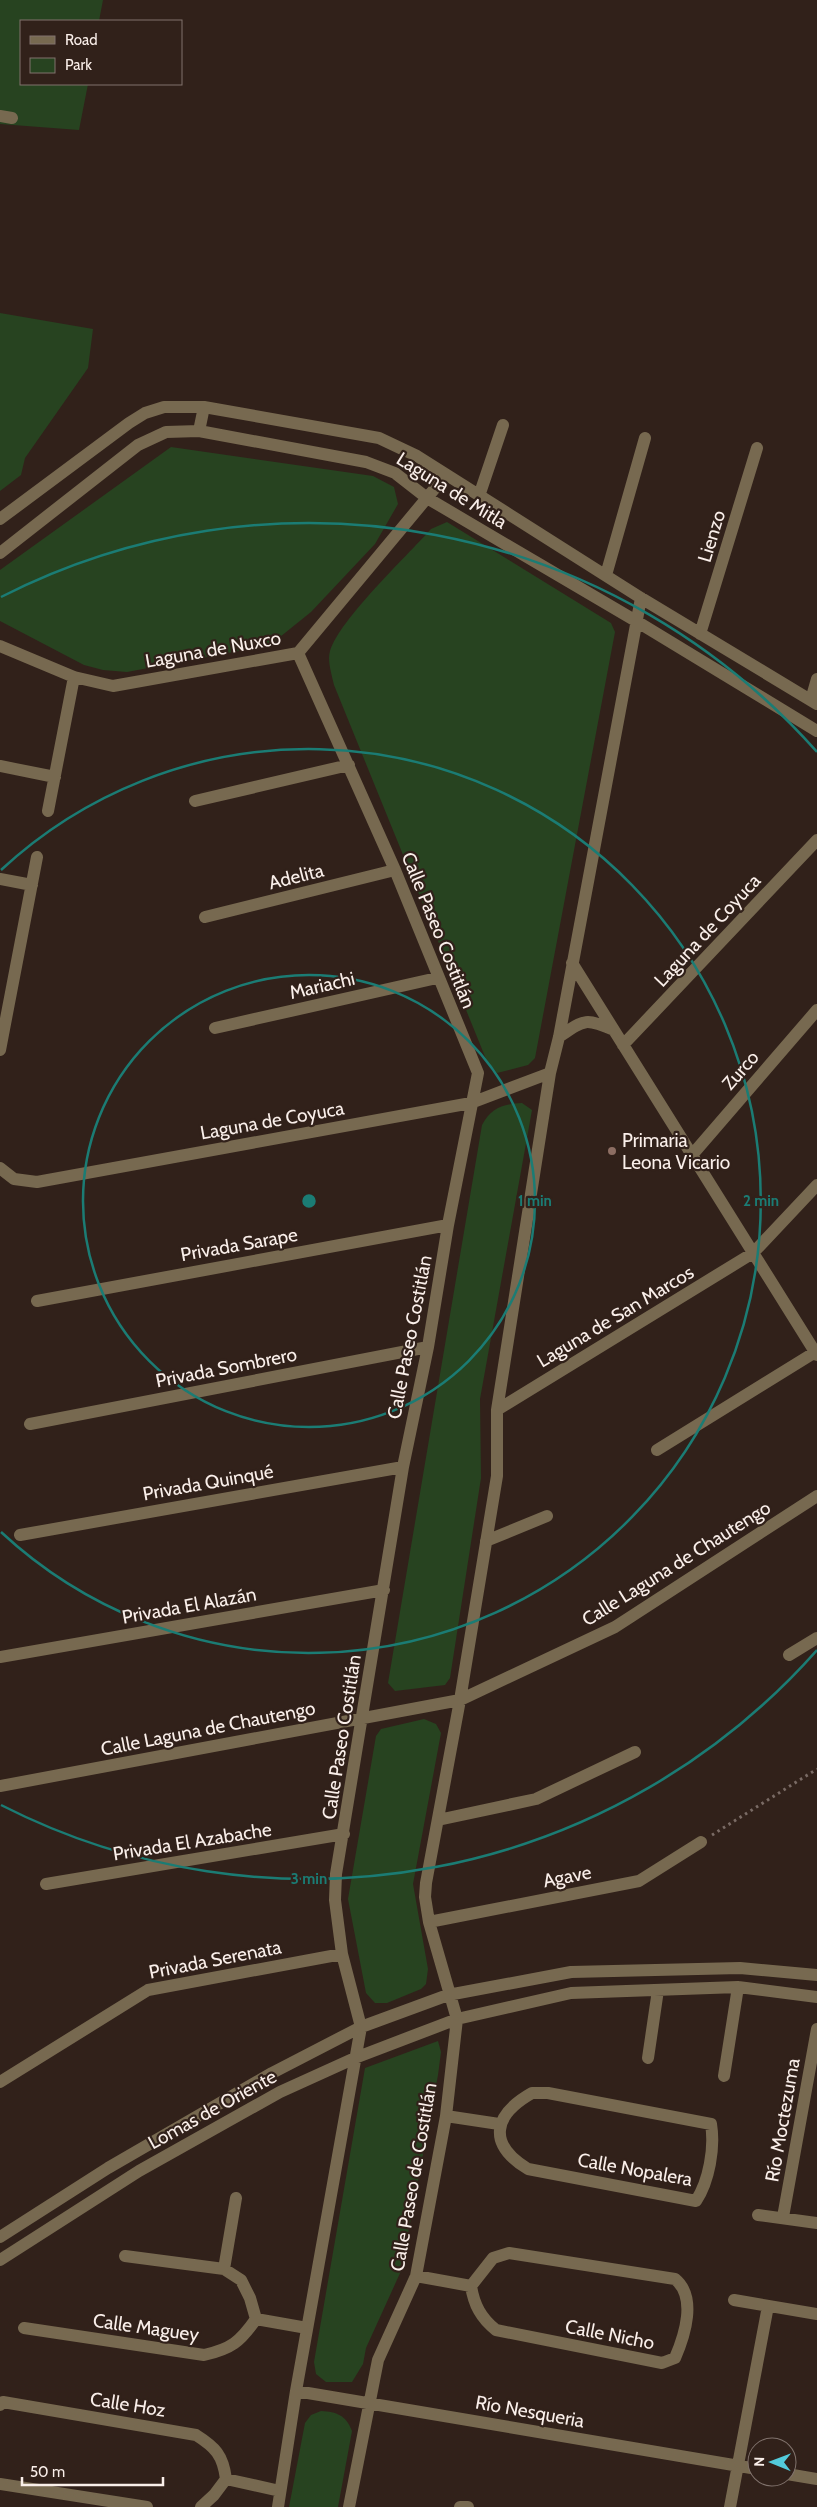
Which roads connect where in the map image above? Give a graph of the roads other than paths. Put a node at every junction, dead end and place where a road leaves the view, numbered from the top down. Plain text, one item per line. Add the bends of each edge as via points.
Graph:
1 (204, 407) junction
2 (503, 425) dead end
3 (199, 431) junction
4 (645, 438) dead end
5 (757, 448) dead end
6 (446, 475) junction
7 (479, 496) junction
8 (427, 498) junction
9 (0, 520) edge
10 (0, 553) edge
11 (606, 575) junction
12 (641, 598) junction
13 (636, 621) junction
14 (700, 634) junction
15 (0, 646) edge
16 (298, 653) junction
17 (74, 677) junction
18 (817, 679) edge
19 (814, 702) edge
20 (817, 731) edge
21 (0, 766) edge
22 (349, 766) junction
23 (55, 777) junction
24 (195, 801) dead end
25 (48, 811) dead end
26 (817, 840) edge
27 (37, 858) dead end
28 (395, 870) junction
29 (0, 879) edge
30 (32, 885) junction
31 (205, 917) dead end
32 (572, 963) junction
33 (437, 978) junction
34 (5, 1006) edge
35 (817, 1010) edge
36 (215, 1028) dead end
37 (614, 1030) junction
38 (559, 1037) junction
39 (623, 1045) junction
40 (0, 1050) edge
41 (550, 1073) junction
42 (471, 1103) junction
43 (692, 1155) junction
44 (0, 1168) edge
45 (817, 1184) edge
46 (448, 1225) junction
47 (754, 1253) junction
48 (37, 1301) dead end
49 (428, 1348) junction
50 (817, 1353) edge
51 (497, 1410) junction
52 (30, 1424) dead end
53 (657, 1450) dead end
54 (403, 1467) junction
55 (817, 1496) edge
56 (547, 1516) dead end
57 (20, 1534) dead end
58 (486, 1541) junction
59 (384, 1590) junction
60 (817, 1638) edge
61 (789, 1655) dead end
62 (0, 1657) edge
63 (460, 1700) junction
64 (362, 1718) junction
65 (635, 1752) dead end
66 (0, 1786) edge
67 (438, 1820) junction
68 (344, 1834) junction
69 (701, 1842) road end
70 (46, 1884) dead end
71 (429, 1922) junction
72 (342, 1954) junction
73 (817, 1976) edge
74 (738, 1987) junction
75 (658, 1990) junction
76 (448, 1995) junction
77 (817, 1997) edge
78 (456, 2018) junction
79 (361, 2027) junction
80 (817, 2030) edge
81 (355, 2058) junction
82 (648, 2058) dead end
83 (724, 2076) dead end
84 (0, 2082) edge
85 (446, 2116) junction
86 (500, 2124) junction
87 (236, 2198) dead end
88 (758, 2215) dead end
89 (783, 2217) junction
90 (817, 2223) edge
91 (0, 2238) edge
92 (125, 2256) dead end
93 (0, 2260) edge
94 (224, 2269) junction
95 (416, 2276) junction
96 (471, 2286) junction
97 (734, 2300) dead end
98 (768, 2306) junction
99 (817, 2314) edge
100 (256, 2318) junction
101 (24, 2328) dead end
102 (307, 2328) junction
103 (296, 2391) junction
104 (368, 2403) junction
105 (0, 2405) edge
106 (736, 2466) junction
107 (747, 2468) edge
108 (797, 2476) edge
109 (226, 2479) junction
110 (817, 2479) edge
111 (0, 2484) edge
112 (280, 2491) junction
113 (147, 2507) edge
114 (201, 2507) edge
115 (278, 2507) edge
116 (349, 2507) edge
117 (460, 2507) edge
118 (468, 2507) edge
119 (730, 2507) edge

1 - 3 street
1 - 6 street, Laguna de Mitla via 379,438
1 - 9 street, Laguna de Mitla via 164,407 145,413
2 - 7 street
3 - 8 street, Laguna de Mitla via 366,462 395,474
3 - 10 street, Laguna de Mitla via 166,432 138,445
4 - 11 street
5 - 14 street, Lienzo
6 - 7 street, Laguna de Mitla
6 - 8 street, Laguna de Nuxco
7 - 11 street, Laguna de Mitla
8 - 13 street, Laguna de Mitla
8 - 16 street, Laguna de Nuxco
11 - 12 street, Laguna de Mitla
12 - 13 street
12 - 14 street, Laguna de Mitla
13 - 20 street, Laguna de Mitla
13 - 32 street
14 - 19 street, Laguna de Mitla
15 - 17 street, Laguna de Nuxco
16 - 17 street, Laguna de Nuxco via 113,686
16 - 22 street, Calle Paseo Costitlán
17 - 23 street
18 - 19 street
21 - 23 street
22 - 24 street
22 - 28 street, Calle Paseo Costitlán
23 - 25 street
26 - 39 street, Laguna de Coyuca
27 - 30 street
28 - 31 street, Adelita
28 - 33 street, Calle Paseo Costitlán
29 - 30 street
30 - 34 street
32 - 37 street
32 - 38 street
33 - 36 street, Mariachi
33 - 42 street, Calle Paseo Costitlán via 478,1073
34 - 40 street
35 - 43 street, Zurco
37 - 38 street via 591,1021 576,1025
37 - 39 street
38 - 41 street
39 - 43 street
41 - 42 street, Laguna de Coyuca
41 - 51 street
42 - 44 street, Laguna de Coyuca via 37,1182 14,1179
42 - 46 street, Calle Paseo Costitlán
43 - 47 street
45 - 47 street, Laguna de San Marcos
46 - 48 street, Privada Sarape
46 - 49 street, Calle Paseo Costitlán
47 - 50 street
47 - 51 street, Laguna de San Marcos
49 - 52 street, Privada Sombrero
49 - 54 street, Calle Paseo Costitlán
50 - 53 street
51 - 58 street via 497,1476
54 - 57 street, Privada Quinqué
54 - 59 street, Calle Paseo Costitlán
55 - 63 street, Calle Laguna de Chautengo via 615,1627
56 - 58 street
58 - 63 street
59 - 62 street, Privada El Alazán
59 - 64 street, Calle Paseo Costitlán
60 - 61 street
63 - 64 street, Calle Laguna de Chautengo
63 - 67 street
64 - 66 street, Calle Laguna de Chautengo
64 - 68 street, Calle Paseo Costitlán
65 - 67 street via 536,1799
67 - 71 street via 424,1896
68 - 70 street, Privada El Azabache
68 - 72 street, Calle Paseo Costitlán via 336,1874 335,1900
69 - 71 street, Agave via 639,1881
71 - 76 street
72 - 79 street, Calle Paseo Costitlán
72 - 84 street, Privada Serenata via 148,1990
73 - 76 street, Lomas de Oriente via 740,1968 571,1972
74 - 75 street, Lomas de Oriente
74 - 77 street, Lomas de Oriente
74 - 83 street
75 - 78 street, Lomas de Oriente via 571,1993
75 - 82 street
76 - 78 street, Calle Paseo de Costitlán
76 - 79 street, Lomas de Oriente
78 - 81 street, Lomas de Oriente
78 - 85 street, Calle Paseo de Costitlán
79 - 81 street, Calle Paseo Costitlán
79 - 91 street, Lomas de Oriente via 243,2089 142,2148
80 - 89 street, Río Moctezuma
81 - 93 street, Lomas de Oriente via 280,2092 139,2171
81 - 102 street
85 - 86 street
85 - 95 street, Calle Paseo de Costitlán
86 - 86 street, Calle Nopalera via 517,2101 532,2093 548,2093 711,2124 714,2140 703,2191 696,2201 528,2169 513,2160 503,2146
87 - 94 street
88 - 89 street
89 - 90 street
92 - 94 street
94 - 100 street via 241,2280
95 - 96 street
95 - 104 street, Calle Paseo de Costitlán via 378,2360
96 - 96 street, Calle Nicho via 493,2258 509,2253 674,2279 682,2285 687,2310 684,2337 675,2358 662,2363 509,2334 496,2330 485,2321 474,2301
97 - 98 street
98 - 99 street
98 - 106 street
100 - 101 street, Calle Maguey via 242,2338 226,2350 204,2355
100 - 102 street
102 - 103 street
103 - 104 street, Río Nesqueria
103 - 112 street
104 - 106 street, Río Nesqueria
104 - 116 street, Calle Paseo de Costitlán
105 - 109 street, Calle Hoz via 2,2402 196,2434 211,2444 223,2461
106 - 107 street, Río Nesqueria
106 - 119 street
108 - 110 street
109 - 112 street
109 - 114 street
111 - 113 street
112 - 115 street
117 - 118 street

